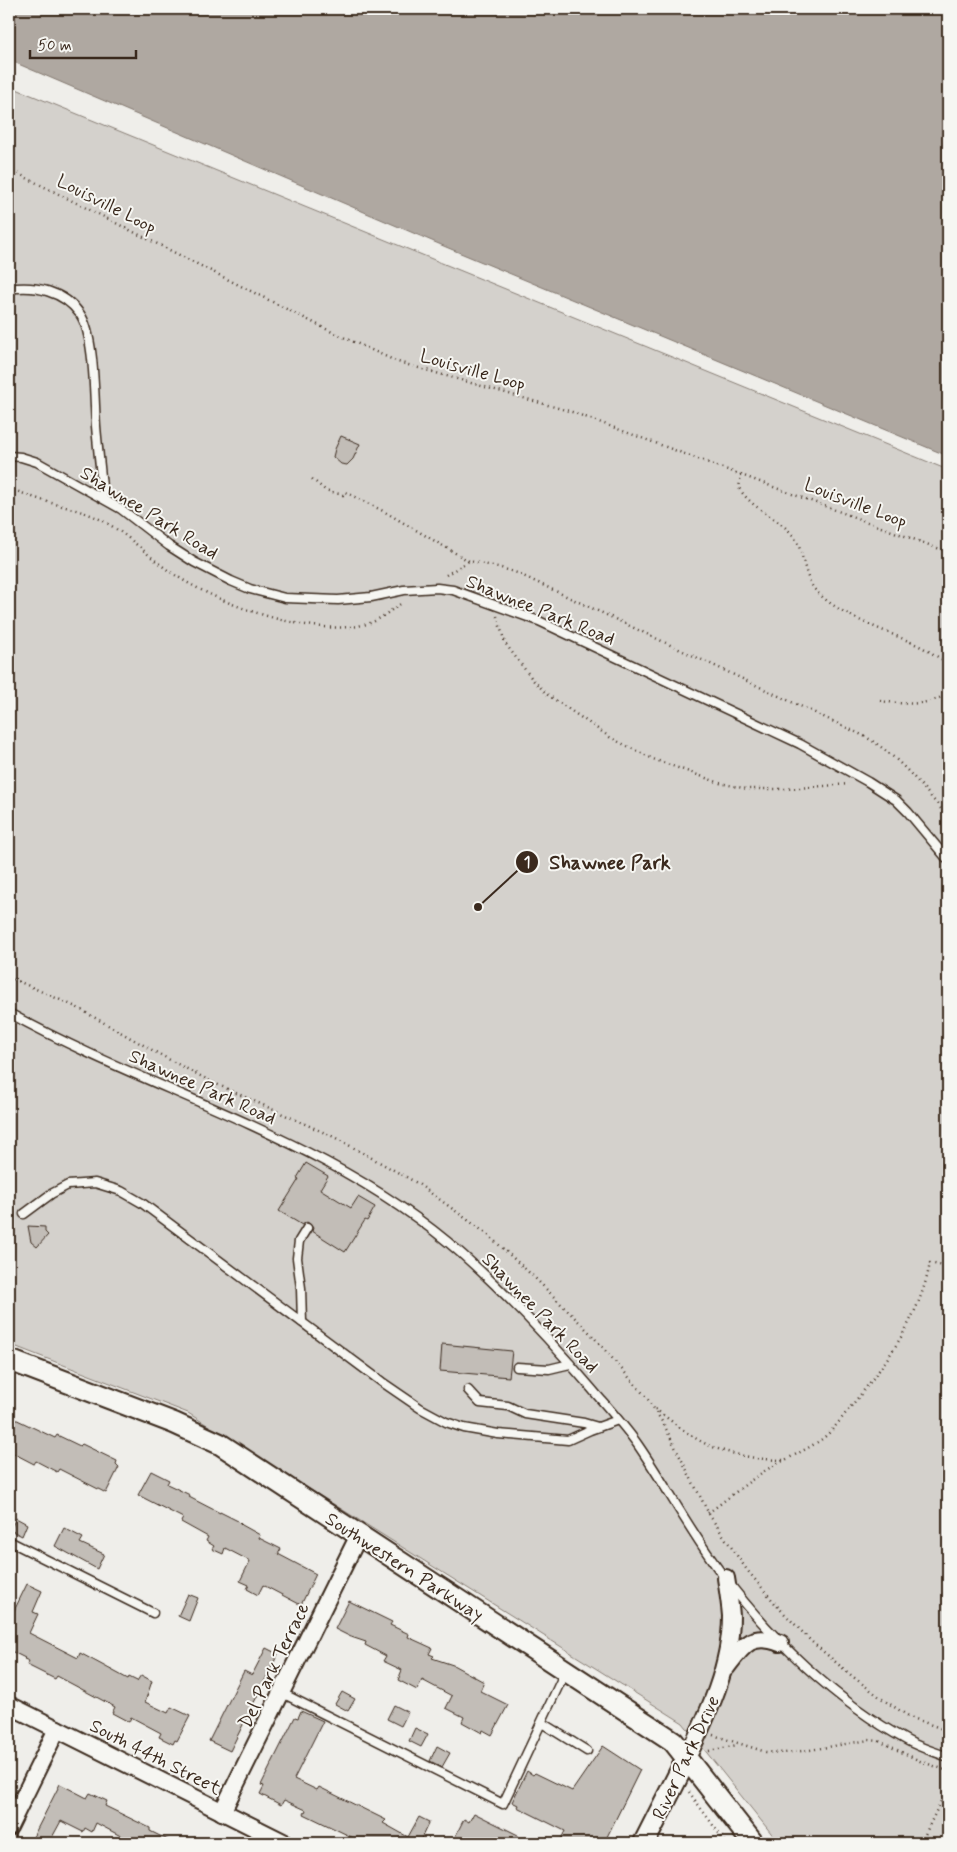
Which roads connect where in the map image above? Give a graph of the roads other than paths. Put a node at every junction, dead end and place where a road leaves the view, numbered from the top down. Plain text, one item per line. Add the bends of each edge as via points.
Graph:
1 (9, 290) edge
2 (9, 456) edge
3 (103, 498) junction
4 (948, 860) edge
5 (9, 1013) edge
6 (24, 1214) dead end
7 (307, 1228) dead end
8 (302, 1322) junction
9 (9, 1360) edge
10 (570, 1364) junction
11 (517, 1367) dead end
12 (468, 1390) dead end
13 (618, 1420) junction
14 (598, 1427) junction
15 (359, 1535) junction
16 (9, 1541) edge
17 (726, 1578) junction
18 (153, 1613) dead end
19 (780, 1643) junction
20 (724, 1670) junction
21 (566, 1672) junction
22 (282, 1693) junction
23 (9, 1705) edge
24 (542, 1723) junction
25 (57, 1729) junction
26 (587, 1752) dead end
27 (948, 1757) edge
28 (687, 1758) junction
29 (222, 1812) junction
30 (9, 1827) edge
31 (285, 1843) edge
32 (644, 1843) edge
33 (752, 1843) edge

1 - 3 lane via 28,287 55,294 72,304 82,315 92,356
2 - 3 lane, Shawnee Park Road via 37,462
3 - 4 lane, Shawnee Park Road via 194,562 231,581 285,598 338,600 437,588 453,590 539,621 800,744 868,782 896,800
5 - 10 lane, Shawnee Park Road via 86,1052 278,1138 370,1186 460,1252
6 - 8 lane via 68,1185 95,1182 121,1190
7 - 8 lane via 299,1241 297,1258
8 - 14 lane via 405,1398 446,1422 498,1434 568,1440
9 - 15 street, Southwestern Parkway via 220,1444
10 - 11 lane via 549,1369
10 - 13 lane, Shawnee Park Road
12 - 14 lane via 480,1403 508,1406 525,1414
13 - 14 lane
13 - 17 lane, Shawnee Park Road
15 - 21 street, Southwestern Parkway
15 - 22 street, Del Park Terrace
16 - 18 lane
17 - 19 lane, Shawnee Park Road
17 - 20 street, River Park Drive via 731,1618
19 - 20 street, River Park Drive via 766,1638 753,1640 742,1647
19 - 27 lane, Shawnee Park Road via 869,1718 911,1742
20 - 28 street, River Park Drive
21 - 24 lane
21 - 28 street, Southwestern Parkway via 673,1741
22 - 24 lane via 503,1804
22 - 29 street, Del Park Terrace
23 - 25 street, South 44th Street
24 - 26 lane
25 - 29 street, South 44th Street
25 - 30 street
28 - 32 street, River Park Drive
28 - 33 street, Southwestern Parkway
29 - 31 street, South 44th Street

